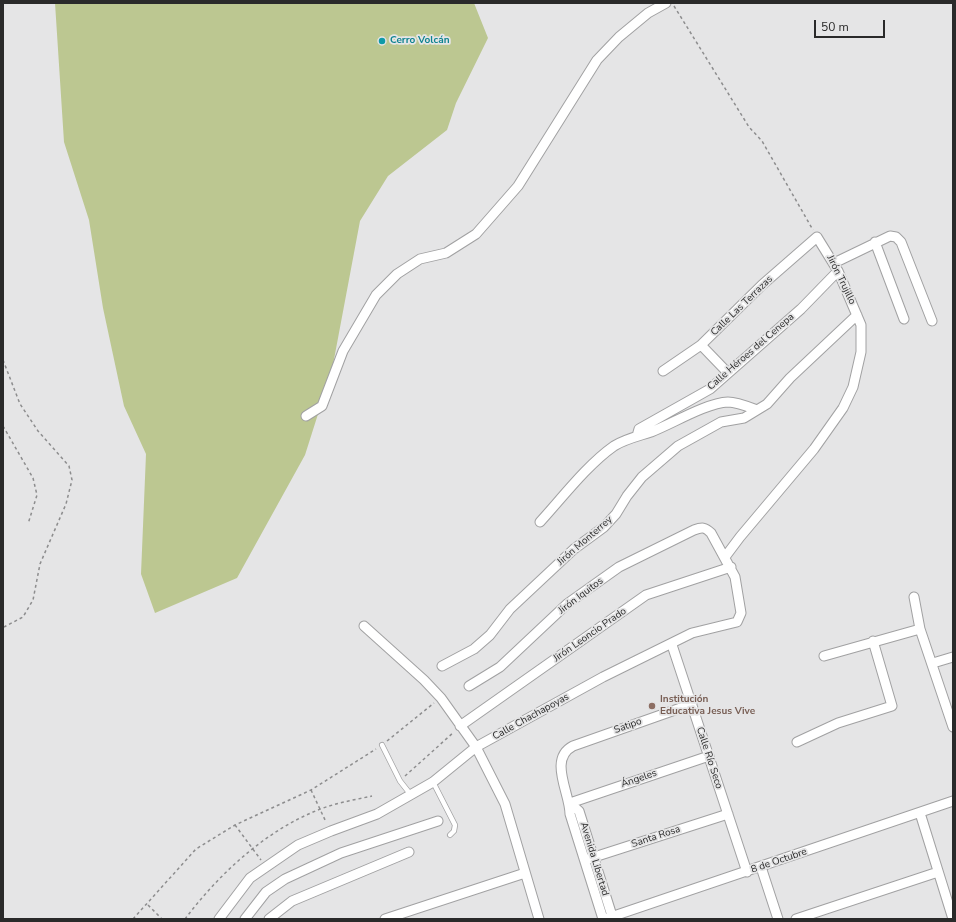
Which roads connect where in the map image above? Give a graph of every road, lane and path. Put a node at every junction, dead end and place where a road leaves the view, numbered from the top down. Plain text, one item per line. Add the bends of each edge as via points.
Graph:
1 (666, 3) edge
2 (672, 3) edge
3 (817, 237) junction
4 (875, 242) junction
5 (836, 267) junction
6 (857, 315) junction
7 (904, 319) dead end
8 (932, 321) dead end
9 (701, 346) junction
10 (3, 360) edge
11 (663, 370) dead end
12 (728, 373) junction
13 (758, 410) junction
14 (306, 416) dead end
15 (3, 426) edge
16 (637, 436) junction
17 (540, 522) dead end
18 (28, 524) dead end
19 (725, 557) junction
20 (731, 567) junction
21 (914, 597) dead end
22 (364, 626) dead end
23 (4, 627) dead end
24 (920, 629) junction
25 (873, 641) junction
26 (672, 645) junction
27 (824, 656) dead end
28 (953, 657) edge
29 (933, 662) junction
30 (442, 666) dead end
31 (469, 686) dead end
32 (441, 698) junction
33 (692, 704) junction
34 (460, 726) junction
35 (953, 727) edge
36 (797, 742) dead end
37 (382, 745) junction
38 (476, 747) junction
39 (566, 750) joint
40 (709, 756) junction
41 (400, 781) junction
42 (433, 782) junction
43 (411, 795) junction
44 (372, 796) dead end
45 (953, 802) edge
46 (570, 803) junction
47 (920, 813) junction
48 (728, 814) junction
49 (438, 821) dead end
50 (235, 825) junction
51 (450, 836) dead end
52 (253, 849) junction
53 (409, 852) dead end
54 (589, 858) junction
55 (266, 866) junction
56 (761, 867) junction
57 (747, 872) junction
58 (938, 872) junction
59 (525, 873) junction
60 (148, 904) junction
61 (608, 918) edge
62 (133, 919) edge
63 (161, 919) edge
64 (185, 919) edge
65 (219, 919) edge
66 (245, 919) edge
67 (269, 919) edge
68 (386, 919) edge
69 (539, 919) edge
70 (778, 919) edge
71 (796, 919) edge
72 (953, 919) edge

1 - 14 street via 648,13 619,37 597,60 518,186 476,234 446,253 420,258 397,274 376,295 343,351 322,406
2 - 3 path via 749,127 762,141
3 - 5 street, Jirón Trujillo
3 - 9 street, Calle Las Terrazas via 762,285
4 - 5 street, Calle Héroes del Cenepa
4 - 7 street
4 - 8 street, Calle Héroes del Cenepa via 890,236 901,242
5 - 6 street, Jirón Trujillo
5 - 12 street, Calle Héroes del Cenepa via 801,309
6 - 13 street, Jirón Monterrey
6 - 19 street, Jirón Trujillo via 861,324 861,352 853,387 843,408 814,449
9 - 11 street, Calle Las Terrazas
9 - 12 street
10 - 23 path via 20,404 38,431 68,466 72,480 66,504 40,564 33,600 23,617
12 - 16 street, Calle Héroes del Cenepa via 710,389 639,430
13 - 16 street, Calle Héroes del Cenepa via 729,402 717,404
13 - 30 street, Jirón Monterrey via 744,418 721,422 678,446 642,477 604,527 574,549 510,609 490,636 474,649
15 - 18 path via 33,478 38,495
16 - 17 street, Calle Héroes del Cenepa via 615,446 599,460
19 - 20 street
19 - 31 street, Jirón Iquitos via 706,528 701,527 619,567 567,604 500,667
20 - 26 street, Calle Chachapoyas via 742,613 740,618 732,624 692,633
20 - 34 street, Jirón Leoncio Prado via 646,596
21 - 24 street
22 - 32 street
24 - 25 street
24 - 29 street
25 - 27 street
25 - 36 street via 892,706 838,723
26 - 33 street, Calle Río Seco
26 - 38 street, Calle Chachapoyas via 603,677
28 - 29 street
29 - 35 street
32 - 34 street
32 - 37 path
33 - 39 street, Satipo
33 - 40 street, Calle Río Seco
34 - 38 street
34 - 41 path
37 - 41 lane
37 - 50 path via 311,790
38 - 42 street, Calle Chachapoyas
38 - 59 street via 505,804
39 - 46 street, Avenida Libertad via 560,760
40 - 46 street, Ángeles
40 - 48 street, Calle Río Seco
41 - 43 lane
42 - 43 street, Calle Chachapoyas
42 - 51 lane via 455,825
43 - 55 street, Calle Chachapoyas via 377,814 298,845
44 - 52 path via 319,809 286,826
45 - 47 street, 8 de Octubre
46 - 54 street, Avenida Libertad via 579,811
47 - 56 street, 8 de Octubre
47 - 58 street
48 - 54 street, Santa Rosa
48 - 57 street, Calle Río Seco
49 - 66 street via 341,853 285,879 266,892
50 - 52 path
50 - 60 path via 196,849
52 - 55 path
52 - 64 path via 206,892
53 - 67 street via 292,901
54 - 61 street, Avenida Libertad
55 - 65 street, Calle Chachapoyas via 250,878
56 - 57 street, 8 de Octubre
56 - 70 street
57 - 61 street, 8 de Octubre
58 - 71 street
58 - 72 street
59 - 68 street
59 - 69 street
60 - 62 path
60 - 63 path

